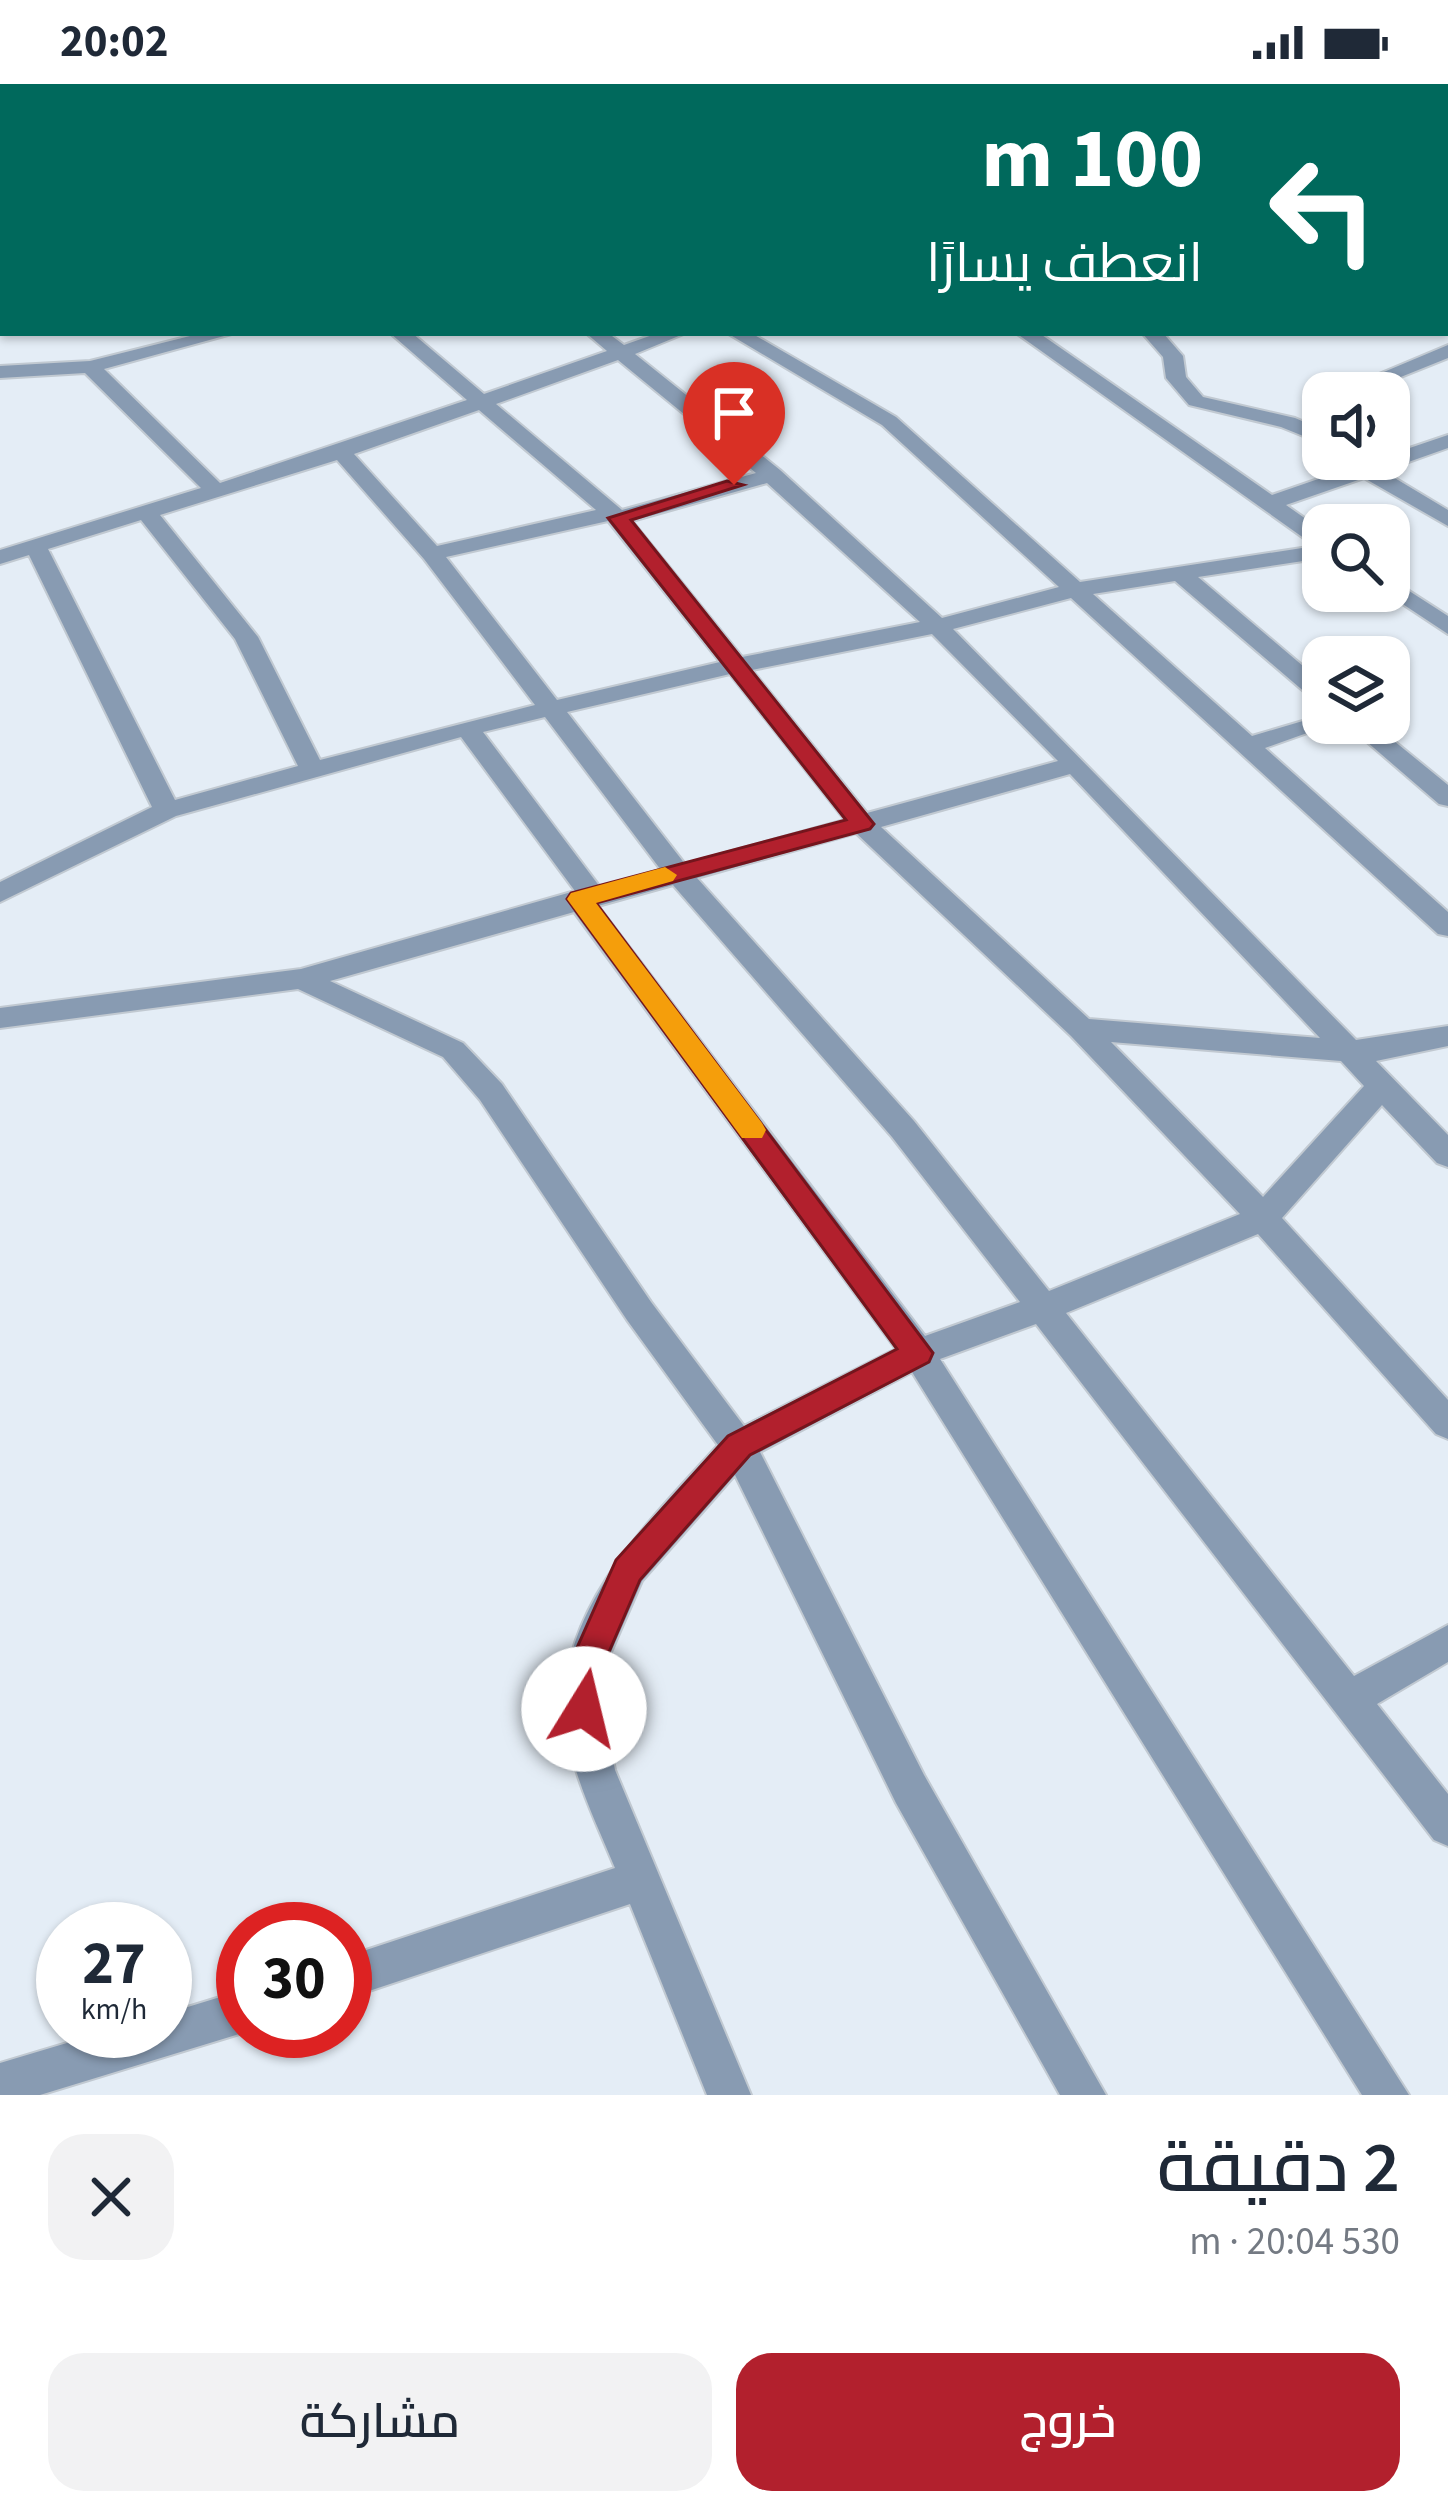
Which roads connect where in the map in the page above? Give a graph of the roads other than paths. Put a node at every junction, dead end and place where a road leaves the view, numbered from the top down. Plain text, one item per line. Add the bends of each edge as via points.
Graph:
1 (213, 336) edge
2 (404, 336) edge
3 (600, 336) edge
4 (668, 336) edge
5 (742, 336) edge
6 (1030, 336) edge
7 (1157, 338) edge
8 (1448, 351) edge
9 (622, 353) junction
10 (90, 367) junction
11 (0, 372) edge
12 (1396, 372) edge
13 (483, 404) junction
14 (1302, 428) edge
15 (1448, 441) edge
16 (340, 452) junction
17 (1410, 453) edge
18 (772, 475) junction
19 (1337, 480) edge
20 (1383, 480) edge
21 (214, 490) junction
22 (1271, 503) junction
23 (146, 512) junction
24 (615, 515) junction
25 (1448, 519) edge
26 (1302, 526) edge
27 (36, 547) junction
28 (432, 554) junction
29 (1302, 554) edge
30 (0, 557) edge
31 (1177, 571) junction
32 (1079, 590) junction
33 (1410, 599) edge
34 (1445, 623) edge
35 (938, 626) junction
36 (739, 665) junction
37 (1302, 676) edge
38 (552, 709) junction
39 (467, 728) junction
40 (1302, 728) edge
41 (1382, 744) edge
42 (1245, 746) junction
43 (1072, 765) junction
44 (312, 769) junction
45 (1448, 798) edge
46 (166, 810) junction
47 (862, 824) junction
48 (677, 872) junction
49 (0, 893) edge
50 (586, 897) junction
51 (1448, 927) edge
52 (301, 979) junction
53 (0, 1018) edge
54 (1081, 1029) junction
55 (1448, 1036) edge
56 (1347, 1051) junction
57 (1382, 1086) junction
58 (1448, 1155) edge
59 (1263, 1218) junction
60 (1046, 1307) junction
61 (918, 1353) junction
62 (1448, 1424) edge
63 (739, 1446) junction
64 (1448, 1642) edge
65 (1349, 1700) junction
66 (1448, 1826) edge
67 (641, 1880) junction
68 (372, 1969) edge
69 (216, 2020) edge
70 (0, 2085) edge
71 (729, 2095) edge
72 (1084, 2095) edge
73 (1387, 2095) edge

1 - 10 street
2 - 13 street
3 - 9 street
4 - 9 street
5 - 32 street via 889,422
6 - 22 street
7 - 14 street via 1196,401
8 - 12 street
9 - 13 street
9 - 18 street
10 - 11 street
10 - 21 street
13 - 16 street
13 - 24 street
15 - 17 street
16 - 21 street
16 - 28 street
18 - 24 street
18 - 35 street
19 - 22 street
20 - 25 street
21 - 23 street
22 - 26 street
23 - 27 street
23 - 44 street via 246,637
24 - 28 street
24 - 36 street
27 - 30 street
27 - 46 street
28 - 38 street
29 - 31 street
31 - 32 street
31 - 37 street
32 - 35 street
32 - 42 street
33 - 34 street
35 - 36 street
35 - 43 street
36 - 38 street
36 - 47 street
38 - 39 street
38 - 48 street
39 - 44 street
39 - 50 street
40 - 42 street
41 - 45 street
42 - 51 street
43 - 47 street
43 - 56 street
44 - 46 street
46 - 49 street
47 - 48 street
47 - 54 street
48 - 50 street
48 - 60 street via 903,1129
50 - 52 street
50 - 61 street
52 - 53 street
52 - 63 street via 453,1050
54 - 56 street
54 - 59 street
55 - 56 street
56 - 57 street
57 - 58 street
57 - 59 street
59 - 60 street
59 - 62 street
60 - 61 street
60 - 65 street
61 - 63 street
61 - 73 street
63 - 67 street via 628,1570 589,1659 584,1709 595,1770
63 - 72 street via 910,1789
64 - 65 street
65 - 66 street
67 - 68 street
67 - 71 street
69 - 70 street

